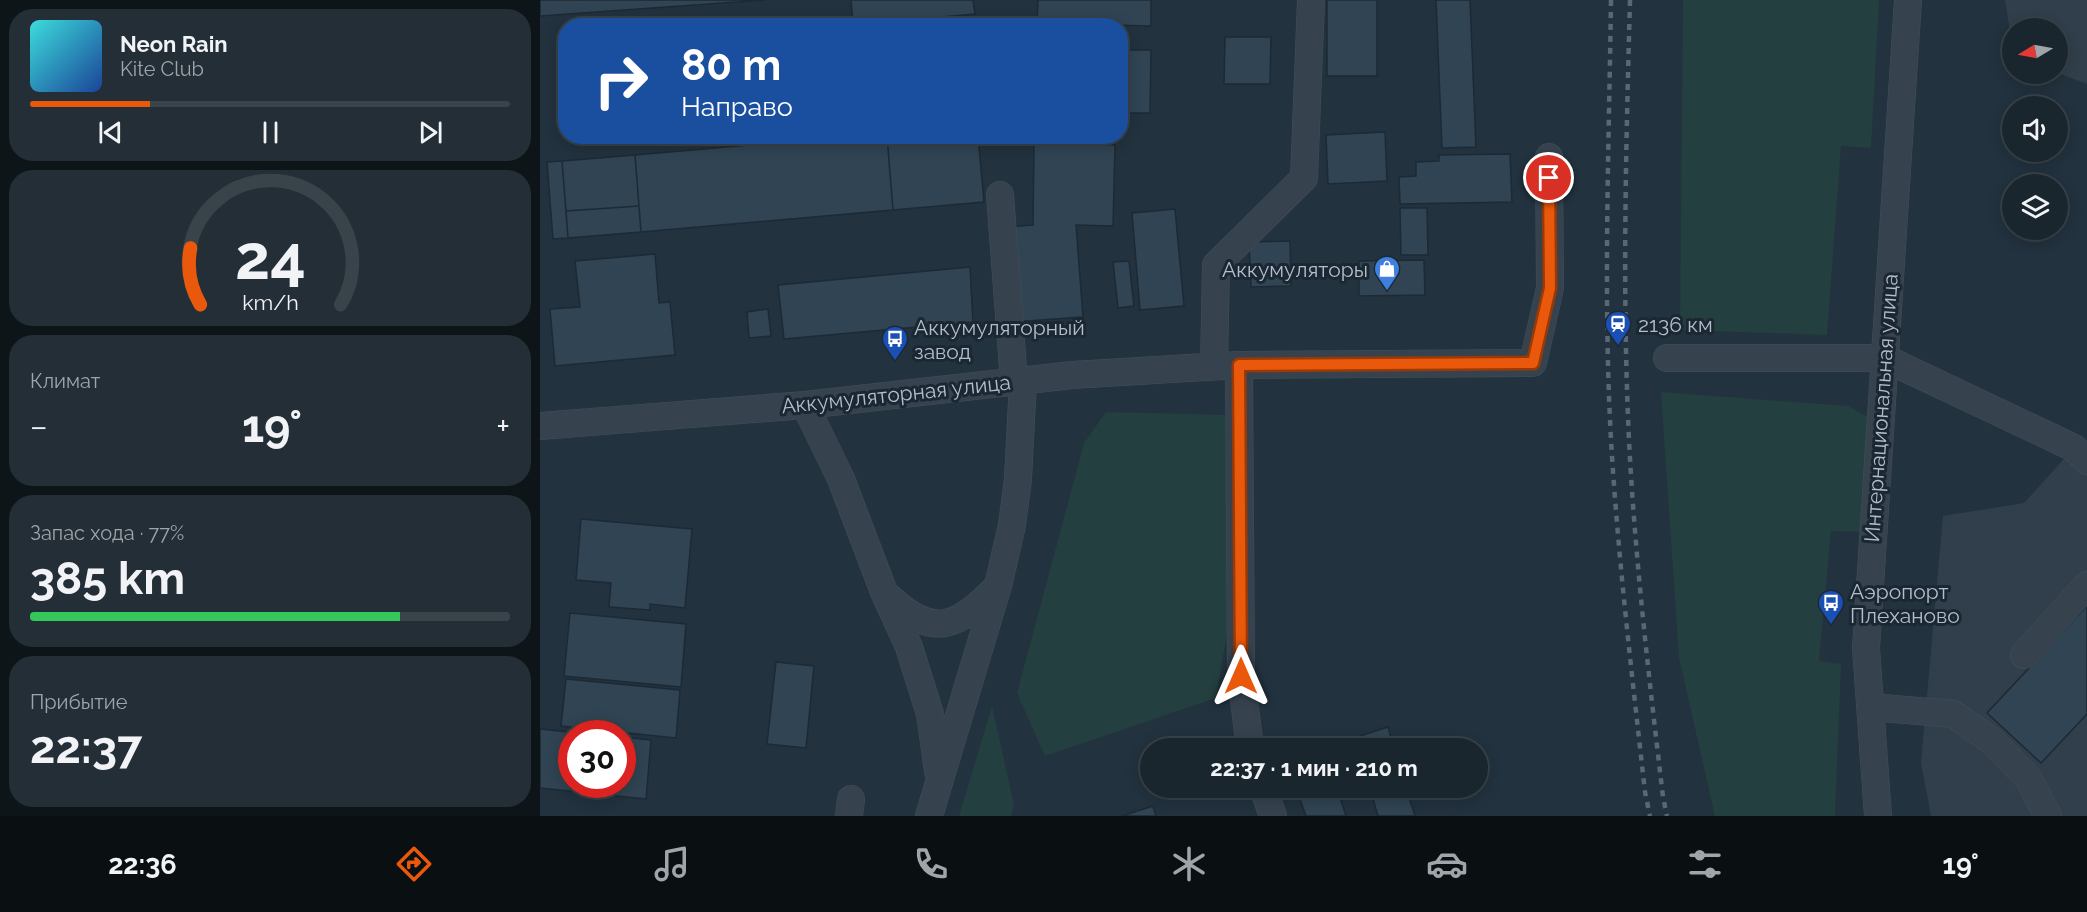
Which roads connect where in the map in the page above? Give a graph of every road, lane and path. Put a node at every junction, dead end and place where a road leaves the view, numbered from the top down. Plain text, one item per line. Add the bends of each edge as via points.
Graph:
1 (1311, 0) edge
2 (1908, 0) edge
3 (1549, 157) dead end
4 (1000, 195) dead end
5 (1667, 358) dead end
6 (1884, 358) junction
7 (1227, 365) junction
8 (1018, 381) junction
9 (805, 405) junction
10 (540, 426) edge
11 (2087, 460) edge
12 (2087, 585) edge
13 (998, 586) junction
14 (884, 592) junction
15 (2024, 655) dead end
16 (1870, 707) junction
17 (1249, 738) edge
18 (939, 781) junction
19 (1267, 798) edge
20 (929, 816) edge
21 (1273, 816) edge
22 (1878, 816) edge
23 (2048, 816) edge

1 - 7 street via 1304,178 1216,265
2 - 6 street, Интернациональная улица
3 - 7 street via 1550,288 1533,363
4 - 8 street
5 - 6 street
6 - 11 street via 2074,448
6 - 16 street, Интернациональная улица via 1866,648
7 - 8 street
7 - 17 street via 1241,676
8 - 9 street, Аккумуляторная улица
8 - 13 street, Аккумуляторная улица via 1015,504
9 - 10 street, Аккумуляторная улица
9 - 14 street via 841,479
12 - 15 street
13 - 14 street via 958,620 942,624 924,622 907,614
13 - 18 street, Аккумуляторная улица
14 - 18 street via 921,682 930,714
16 - 22 street, Интернациональная улица
16 - 23 street via 1953,714 1992,741 2028,778
18 - 20 street, Аккумуляторная улица
19 - 21 street

